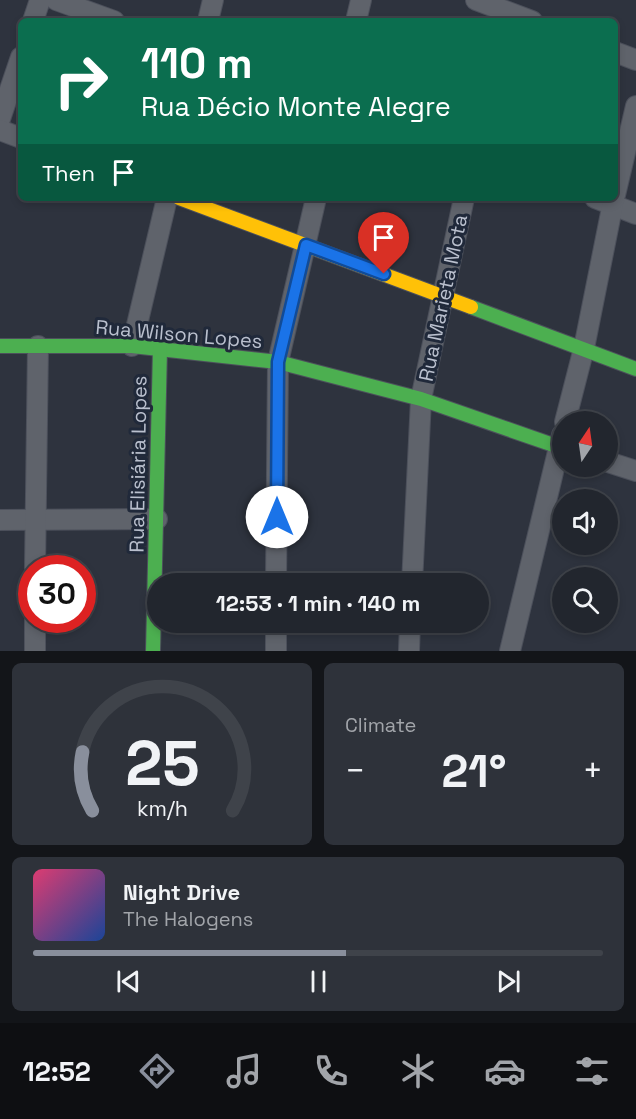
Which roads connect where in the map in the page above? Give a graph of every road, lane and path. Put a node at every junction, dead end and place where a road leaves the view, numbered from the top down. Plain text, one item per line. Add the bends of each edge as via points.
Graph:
1 (40, 0) edge
2 (56, 0) edge
3 (213, 0) edge
4 (361, 0) edge
5 (476, 0) edge
6 (506, 11) edge
7 (34, 18) edge
8 (106, 18) edge
9 (209, 18) edge
10 (357, 18) edge
11 (524, 18) edge
12 (618, 53) edge
13 (636, 60) edge
14 (18, 66) edge
15 (636, 106) edge
16 (0, 119) edge
17 (0, 129) edge
18 (18, 137) edge
19 (618, 168) edge
20 (166, 201) edge
21 (187, 201) edge
22 (315, 201) edge
23 (463, 201) edge
24 (609, 201) edge
25 (613, 201) edge
26 (636, 214) edge
27 (306, 245) junction
28 (443, 297) junction
29 (0, 346) edge
30 (38, 346) junction
31 (132, 346) junction
32 (584, 348) junction
33 (160, 349) junction
34 (278, 362) junction
35 (636, 369) edge
36 (421, 399) junction
37 (568, 411) edge
38 (552, 439) edge
39 (618, 465) edge
40 (636, 471) edge
41 (552, 477) edge
42 (0, 519) edge
43 (157, 519) junction
44 (36, 520) junction
45 (36, 555) edge
46 (276, 573) edge
47 (413, 573) edge
48 (35, 633) edge
49 (276, 633) edge
50 (410, 633) edge
51 (35, 651) edge
52 (153, 651) edge
53 (276, 651) edge
54 (409, 651) edge
55 (510, 651) edge

1 - 7 street
2 - 8 street
3 - 9 street
4 - 10 street
5 - 6 street
6 - 11 street
12 - 13 street
14 - 16 street
15 - 19 street
17 - 18 street
20 - 31 street
21 - 27 street
22 - 27 street
23 - 28 street, Rua Marieta Mota
24 - 32 street
25 - 26 street
27 - 28 street
27 - 34 street
28 - 32 street
28 - 36 street, Rua Marieta Mota
29 - 30 street, Rua Wilson Lopes
30 - 31 street, Rua Wilson Lopes
30 - 44 street
31 - 33 street, Rua Wilson Lopes
32 - 35 street
32 - 37 street
33 - 34 street, Rua Wilson Lopes
33 - 43 street, Rua Elisiária Lopes
34 - 36 street, Rua Wilson Lopes
34 - 46 street
36 - 38 street, Rua Wilson Lopes
36 - 47 street, Rua Marieta Mota
39 - 40 street
41 - 55 street
42 - 44 street
43 - 44 street
43 - 52 street, Rua Elisiária Lopes
44 - 45 street
48 - 51 street
49 - 53 street
50 - 54 street

